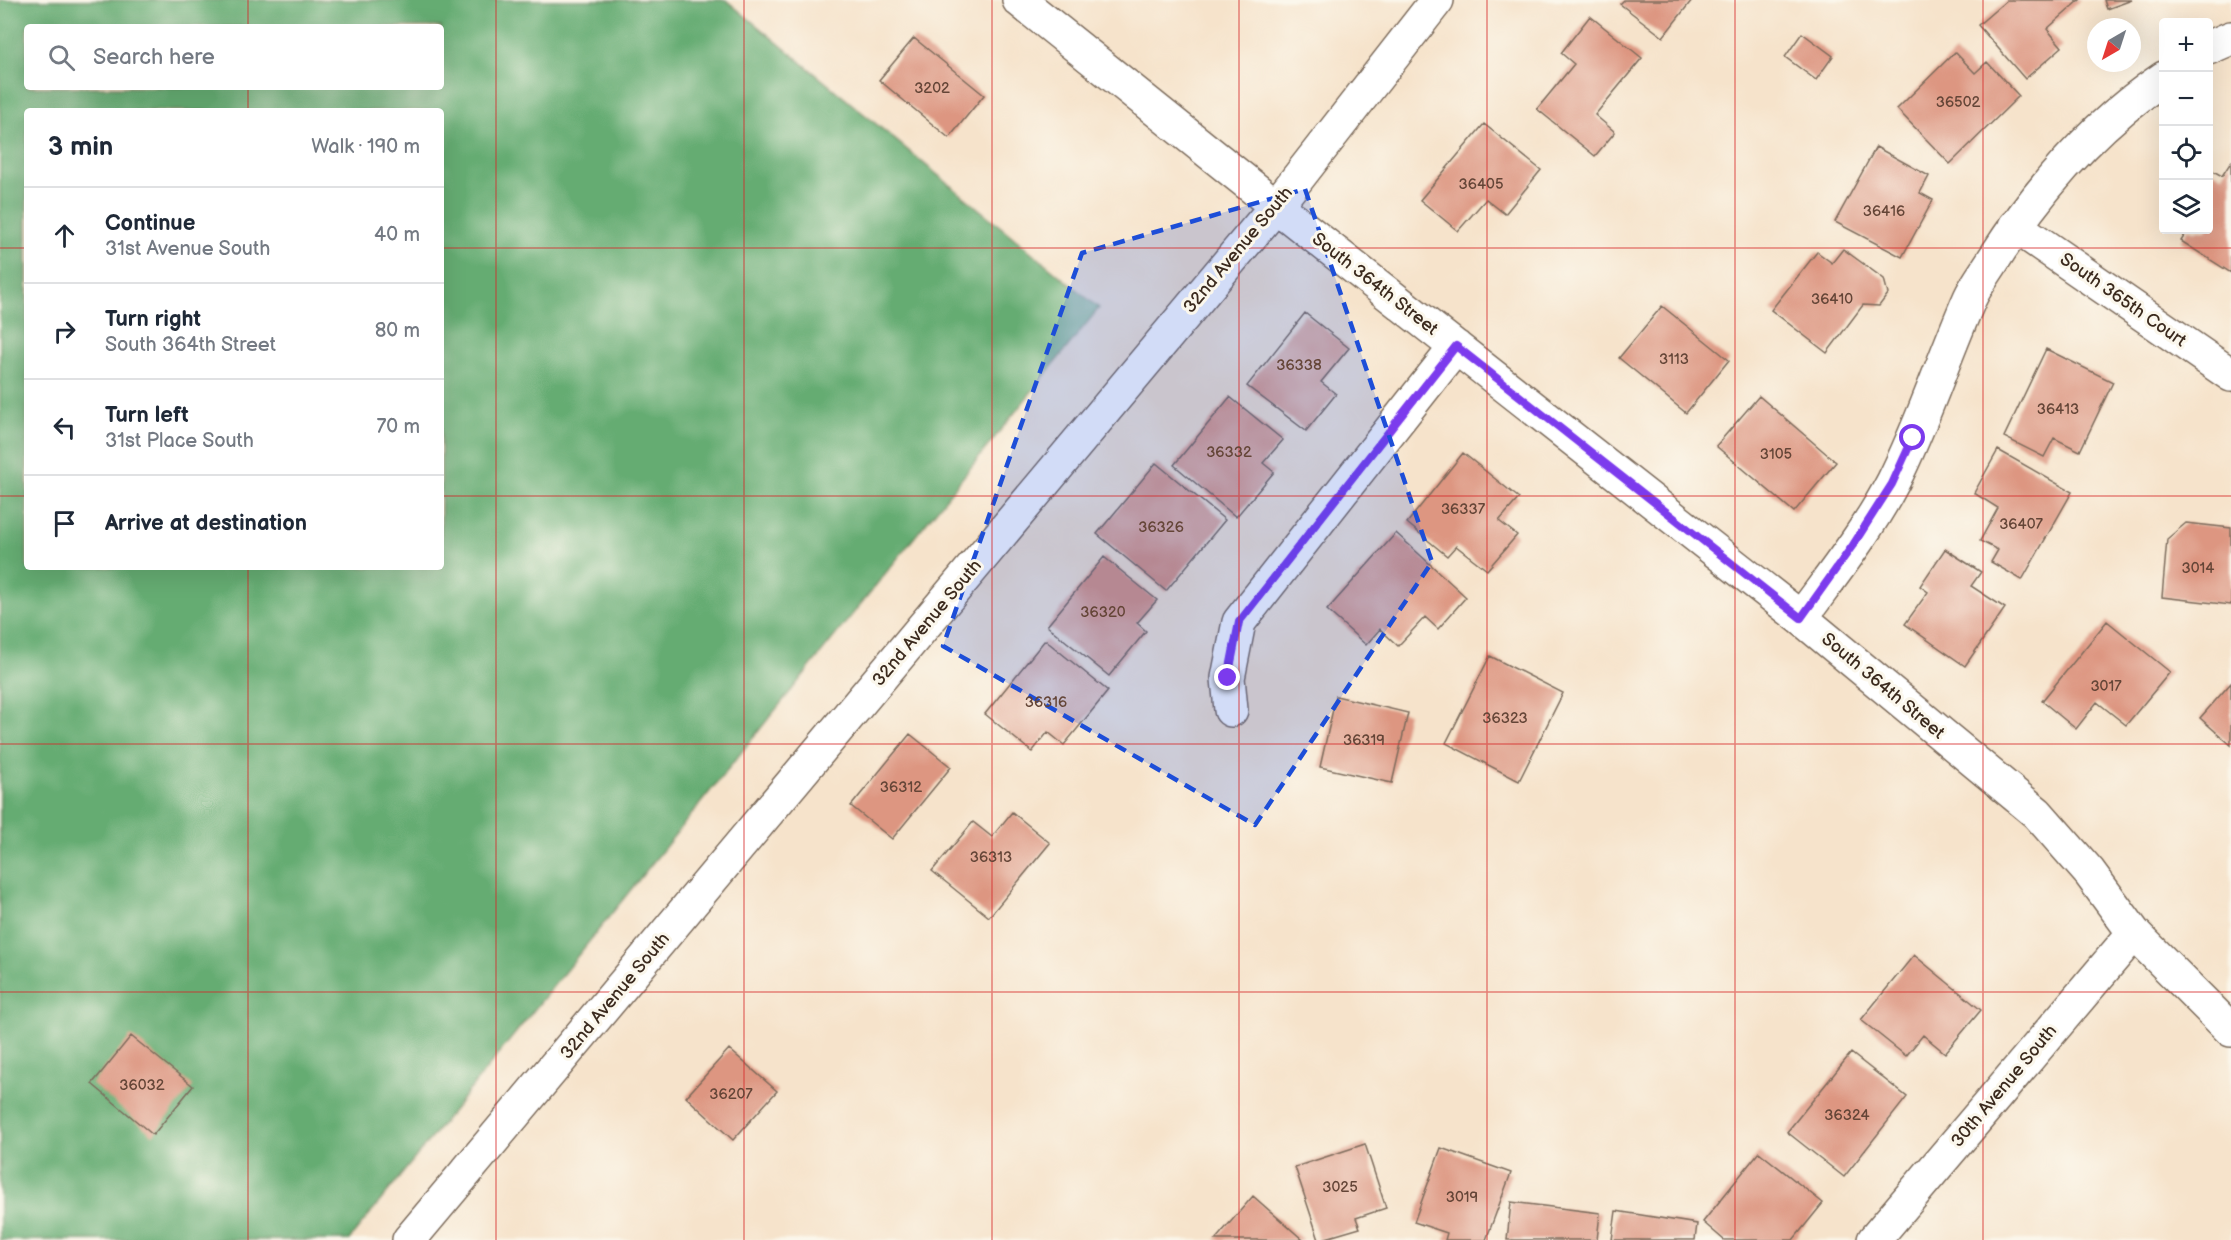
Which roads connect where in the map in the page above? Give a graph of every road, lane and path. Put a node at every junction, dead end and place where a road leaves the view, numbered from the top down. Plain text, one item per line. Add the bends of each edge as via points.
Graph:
1 (1019, 0) edge
2 (1437, 0) edge
3 (2231, 38) edge
4 (2213, 46) edge
5 (2159, 81) edge
6 (1276, 206) junction
7 (2015, 226) junction
8 (1456, 346) junction
9 (2231, 375) edge
10 (1801, 618) junction
11 (1231, 710) dead end
12 (2134, 933) junction
13 (2231, 1030) edge
14 (410, 1240) edge
15 (1874, 1240) edge

1 - 6 street, South 364th Street
2 - 6 street, 32nd Avenue South
3 - 4 street
5 - 7 street via 2079,149
6 - 8 street, South 364th Street
6 - 14 street, 32nd Avenue South
7 - 9 street, South 365th Court
7 - 10 street via 1972,296 1892,484
8 - 10 street, South 364th Street
8 - 11 street via 1239,622 1228,678
10 - 12 street, South 364th Street via 2037,813 2089,872
12 - 13 street, South 364th Street
12 - 15 street, 30th Avenue South

